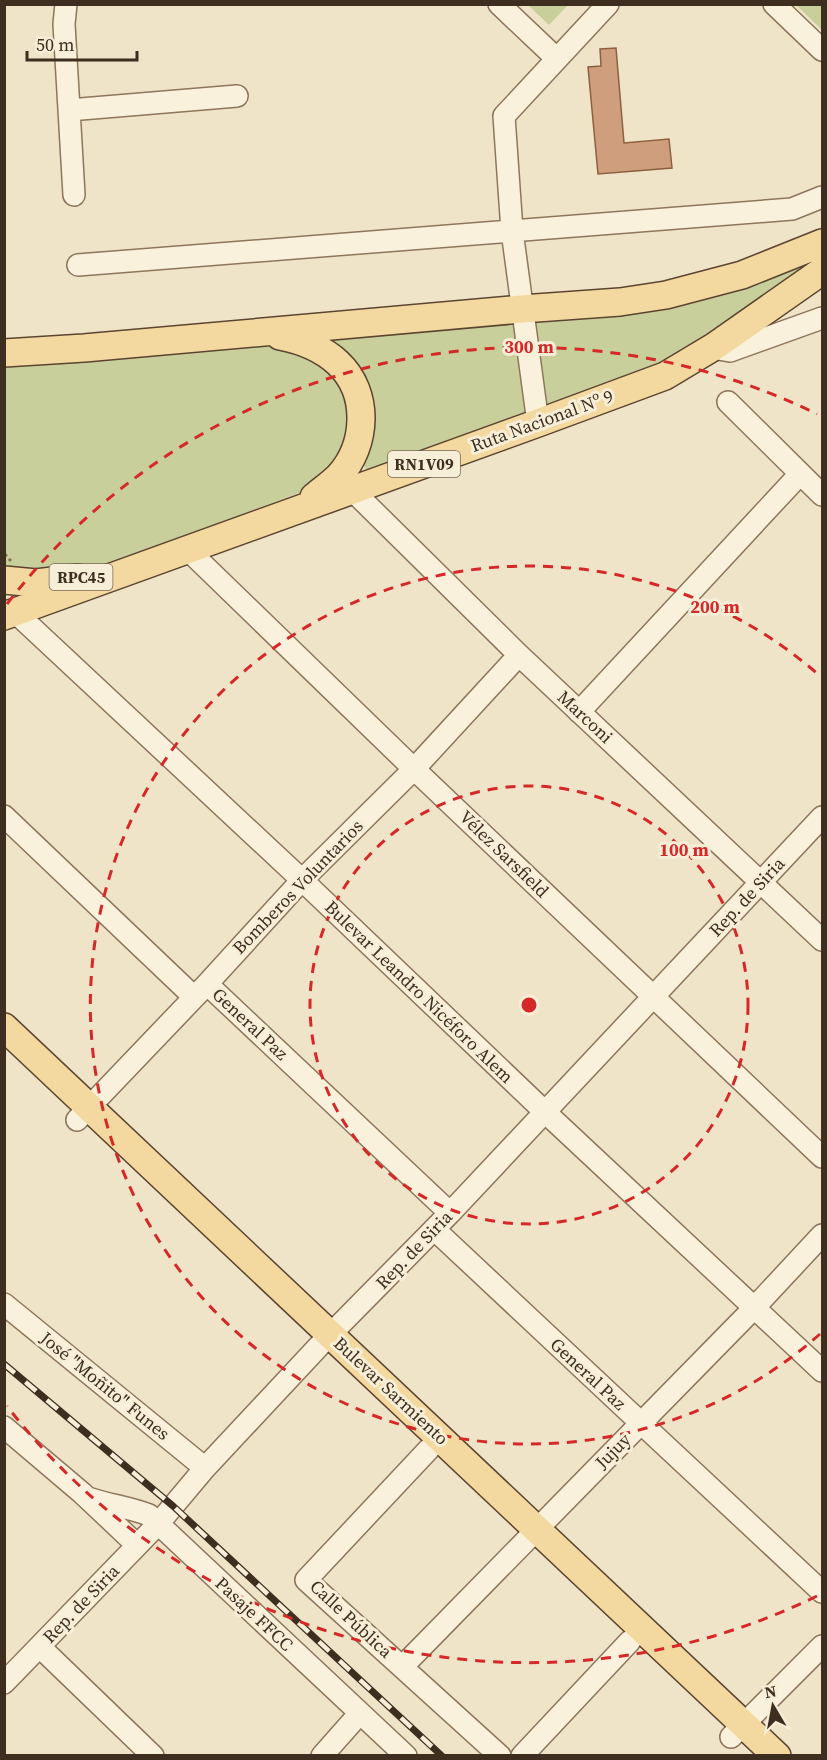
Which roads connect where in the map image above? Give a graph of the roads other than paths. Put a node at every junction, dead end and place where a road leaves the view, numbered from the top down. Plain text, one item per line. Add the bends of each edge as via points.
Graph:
1 (66, 4) edge
2 (499, 4) edge
3 (608, 4) edge
4 (774, 4) edge
5 (822, 50) edge
6 (557, 59) junction
7 (237, 96) dead end
8 (69, 110) junction
9 (74, 195) dead end
10 (822, 197) edge
11 (512, 231) junction
12 (822, 243) edge
13 (78, 265) dead end
14 (822, 271) edge
15 (522, 309) junction
16 (822, 318) edge
17 (248, 333) junction
18 (712, 348) junction
19 (4, 353) edge
20 (728, 402) dead end
21 (538, 423) junction
22 (800, 474) junction
23 (352, 490) junction
24 (822, 495) edge
25 (296, 510) junction
26 (187, 549) junction
27 (156, 561) junction
28 (4, 580) edge
29 (10, 614) edge
30 (519, 656) junction
31 (579, 712) junction
32 (414, 769) junction
33 (4, 816) edge
34 (822, 817) edge
35 (302, 880) junction
36 (761, 882) junction
37 (822, 940) edge
38 (201, 991) junction
39 (653, 997) junction
40 (4, 1028) edge
41 (4, 1051) edge
42 (544, 1112) junction
43 (83, 1113) junction
44 (822, 1157) edge
45 (450, 1213) junction
46 (435, 1229) junction
47 (822, 1235) edge
48 (4, 1304) edge
49 (754, 1308) junction
50 (325, 1340) junction
51 (822, 1371) edge
52 (640, 1424) junction
53 (4, 1426) edge
54 (429, 1449) junction
55 (206, 1468) junction
56 (88, 1498) junction
57 (158, 1524) junction
58 (531, 1535) junction
59 (138, 1545) junction
60 (822, 1592) edge
61 (630, 1641) junction
62 (822, 1646) edge
63 (39, 1647) junction
64 (402, 1666) junction
65 (4, 1683) edge
66 (360, 1713) junction
67 (737, 1730) junction
68 (153, 1755) edge
69 (322, 1755) edge
70 (406, 1755) edge
71 (500, 1755) edge
72 (522, 1755) edge
73 (751, 1755) edge
74 (777, 1755) edge

1 - 8 street
2 - 6 street
3 - 6 street
4 - 5 street
6 - 11 street via 504,116
7 - 8 street
8 - 9 street
10 - 11 street via 792,209
11 - 13 street
11 - 15 street
12 - 15 main road, RN1V09 via 742,275 666,295
14 - 18 main road, Ruta Nacional Nº 9 / RN1V09
15 - 17 main road, RN1V09
15 - 21 street
16 - 18 street via 730,351
17 - 19 main road, RN1V09
17 - 25 main road, RN1V09 via 290,338 315,346 345,371 359,398 360,431 354,453 327,487
18 - 21 main road, Ruta Nacional Nº 9 / RN1V09 via 665,376
20 - 22 street
21 - 23 main road, Ruta Nacional Nº 9 / RN1V09
22 - 24 street
22 - 31 street
23 - 25 main road, Ruta Nacional Nº 9 / RN1V09
23 - 30 street, Marconi
25 - 26 main road, Ruta Nacional Nº 9 / RN1V09
26 - 27 main road, Ruta Nacional Nº 9 / RN1V09
26 - 32 street, Vélez Sarsfield
27 - 28 main road, RPC45 via 56,581
27 - 29 main road, Ruta Nacional Nº 9 / RN1V09
29 - 35 street, Bulevar Leandro Nicéforo Alem
30 - 31 street, Marconi
30 - 32 street, Bomberos Voluntarios
31 - 36 street, Marconi
32 - 35 street, Bomberos Voluntarios
32 - 39 street, Vélez Sarsfield
33 - 38 street, General Paz
34 - 36 street, Rep. de Siria
35 - 38 street, Bomberos Voluntarios
35 - 42 street, Bulevar Leandro Nicéforo Alem
36 - 37 street, Marconi
36 - 39 street, Rep. de Siria
38 - 43 street, Bomberos Voluntarios
38 - 45 street, General Paz
39 - 42 street, Rep. de Siria
39 - 44 street, Vélez Sarsfield
40 - 43 main road, Bulevar Sarmiento
41 - 43 main road, Bulevar Sarmiento
42 - 45 street, Rep. de Siria
42 - 49 street, Bulevar Leandro Nicéforo Alem
43 - 50 main road, Bulevar Sarmiento
45 - 46 street, Rep. de Siria
46 - 50 street, Rep. de Siria
46 - 52 street, General Paz
47 - 49 street, Jujuy
48 - 55 street, José "Moñito" Funes
49 - 51 street, Bulevar Leandro Nicéforo Alem
49 - 52 street, Jujuy
50 - 54 main road, Bulevar Sarmiento
50 - 55 street, Rep. de Siria
50 - 58 main road, Bulevar Sarmiento
52 - 58 street, Jujuy
52 - 60 street, General Paz
53 - 56 street, Pasaje FFCC
54 - 58 main road, Bulevar Sarmiento
54 - 64 street, Calle Pública via 306,1580
55 - 57 street, Rep. de Siria
56 - 57 street, Pasaje FFCC via 134,1509
56 - 59 street, Pasaje FFCC
57 - 59 street, Rep. de Siria
57 - 66 street, Pasaje FFCC
58 - 61 main road, Bulevar Sarmiento
58 - 64 street, Jujuy
58 - 67 main road, Bulevar Sarmiento
59 - 63 street, Rep. de Siria
61 - 67 main road, Bulevar Sarmiento
61 - 72 street
62 - 67 street
63 - 65 street, Rep. de Siria
63 - 68 street
64 - 71 street, Calle Pública
66 - 69 street
66 - 70 street, Pasaje FFCC
67 - 73 main road, Bulevar Sarmiento
67 - 74 main road, Bulevar Sarmiento

